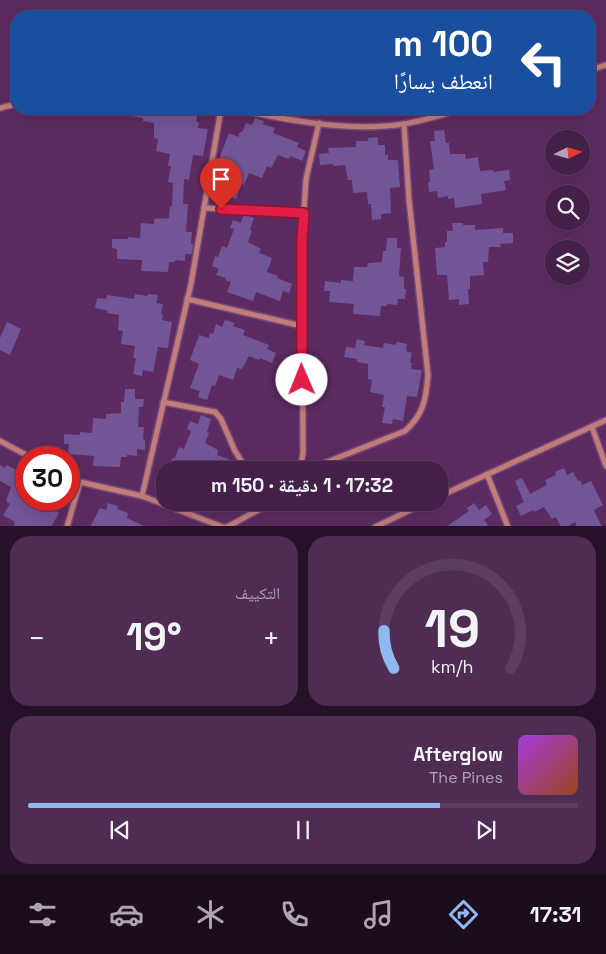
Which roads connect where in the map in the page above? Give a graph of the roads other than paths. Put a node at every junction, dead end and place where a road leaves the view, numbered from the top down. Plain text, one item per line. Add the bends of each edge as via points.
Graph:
1 (220, 115) edge
2 (266, 115) edge
3 (439, 115) edge
4 (319, 123) junction
5 (404, 124) junction
6 (204, 208) junction
7 (304, 213) junction
8 (187, 299) junction
9 (302, 326) junction
10 (163, 402) junction
11 (606, 420) edge
12 (592, 427) junction
13 (0, 441) edge
14 (15, 449) edge
15 (241, 461) edge
16 (302, 461) edge
17 (330, 461) edge
18 (606, 466) edge
19 (487, 474) junction
20 (80, 482) edge
21 (448, 492) edge
22 (142, 496) junction
23 (71, 511) edge
24 (256, 511) edge
25 (408, 511) edge
26 (67, 526) edge
27 (223, 526) edge
28 (227, 526) edge
29 (375, 526) edge
30 (508, 526) edge

1 - 6 street
2 - 4 street
3 - 5 street
4 - 5 street via 358,126
4 - 7 street via 306,179
5 - 17 street via 428,375 426,398 414,423 405,430
6 - 7 street
6 - 8 street
7 - 9 street
8 - 9 street
8 - 10 street
9 - 16 street
10 - 15 street via 215,412
10 - 22 street
11 - 12 street
12 - 18 street
12 - 19 street
13 - 14 street
19 - 21 street
19 - 30 street
20 - 22 street
22 - 27 street
23 - 26 street
24 - 28 street
25 - 29 street

